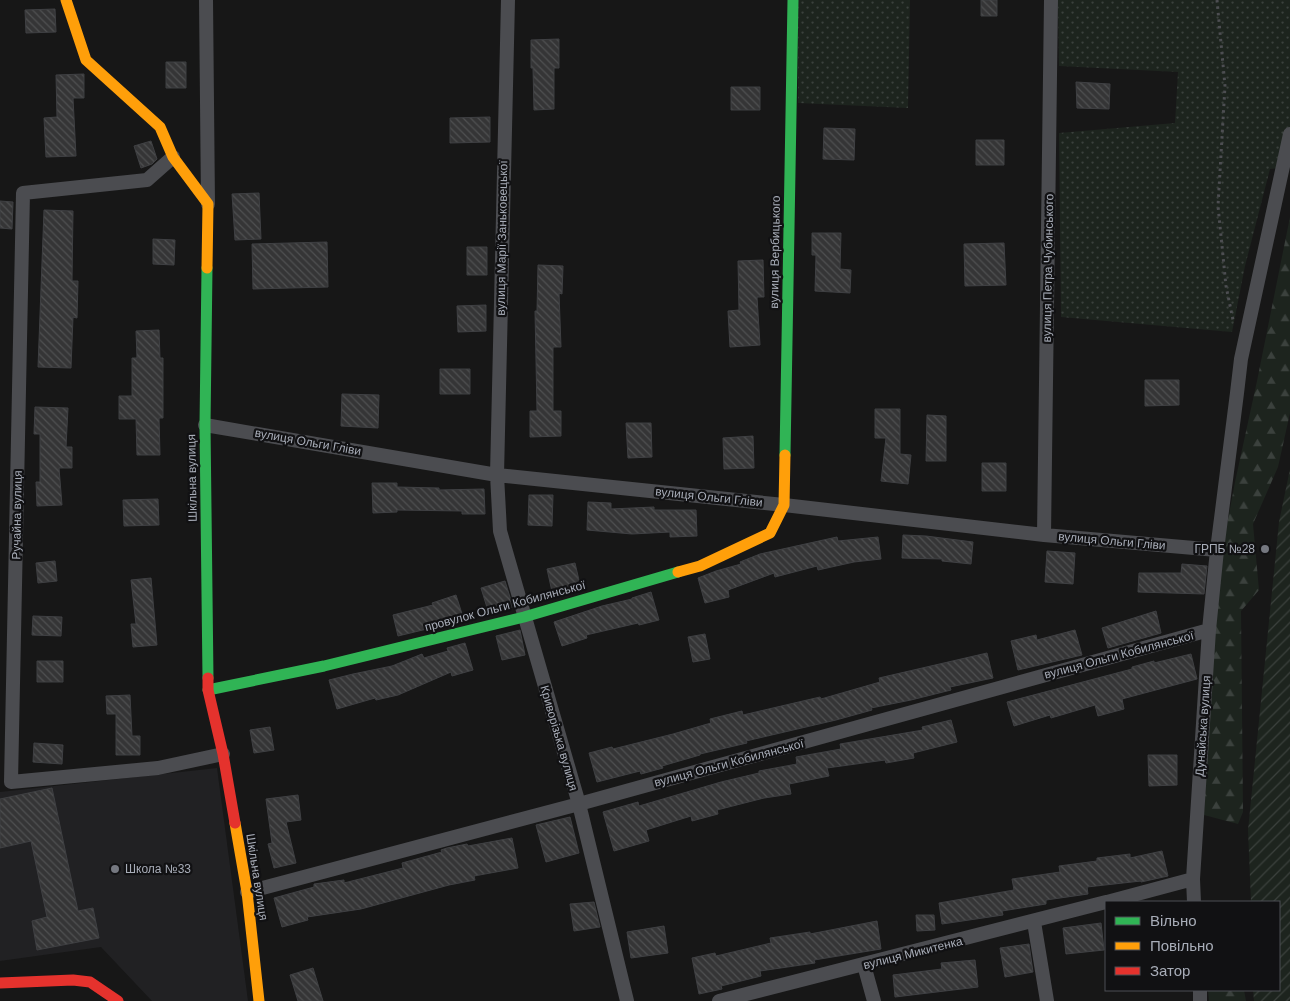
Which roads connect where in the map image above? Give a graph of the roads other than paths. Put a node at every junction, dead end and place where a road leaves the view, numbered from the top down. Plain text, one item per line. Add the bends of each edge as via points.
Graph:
1 (66, 0) edge
2 (206, 0) edge
3 (508, 0) edge
4 (793, 0) edge
5 (1051, 0) edge
6 (1290, 134) edge
7 (173, 157) junction
8 (208, 204) junction
9 (205, 425) junction
10 (497, 476) junction
11 (784, 505) junction
12 (1044, 535) junction
13 (1217, 550) junction
14 (524, 617) junction
15 (1209, 630) junction
16 (208, 690) junction
17 (223, 754) junction
18 (578, 804) junction
19 (1193, 879) junction
20 (247, 892) junction
21 (1111, 901) edge
22 (1194, 901) edge
23 (1105, 903) edge
24 (1034, 922) junction
25 (864, 965) junction
26 (0, 983) edge
27 (118, 1001) edge
28 (259, 1001) edge
29 (627, 1001) edge
30 (719, 1001) edge
31 (874, 1001) edge
32 (1047, 1001) edge

1 - 7 street via 86,60 160,127
2 - 8 street
3 - 10 street, вулиця Марії Заньковецької
4 - 11 street, вулиця Вербицького
5 - 12 street, вулиця Петра Чубинського
6 - 13 street, Дунайська вулиця via 1242,359
7 - 8 street
7 - 17 street, Ручайна вулиця via 147,180 23,193 11,782 158,768
8 - 9 street, Шкільна вулиця
9 - 10 street, вулиця Ольги Гліви
9 - 16 street, Шкільна вулиця
10 - 11 street, вулиця Ольги Гліви
10 - 14 street, Криворізька вулиця via 500,531
11 - 12 street, вулиця Ольги Гліви
11 - 14 street, провулок Ольги Кобилянської via 770,533 700,566
12 - 13 street, вулиця Ольги Гліви
13 - 15 street, Дунайська вулиця
14 - 16 street, провулок Ольги Кобилянської via 324,666
14 - 18 street, Криворізька вулиця
15 - 18 street, вулиця Ольги Кобилянської
15 - 19 street, Дунайська вулиця
16 - 17 street, Шкільна вулиця
17 - 20 street, Шкільна вулиця
18 - 20 street, вулиця Ольги Кобилянської
18 - 29 street, Криворізька вулиця
19 - 21 street, вулиця Микитенка
19 - 22 street, Дунайська вулиця
20 - 28 street, Шкільна вулиця
23 - 24 street, вулиця Микитенка
24 - 25 street, вулиця Микитенка
24 - 32 street
25 - 30 street, вулиця Микитенка
25 - 31 street
26 - 27 street via 90,982

